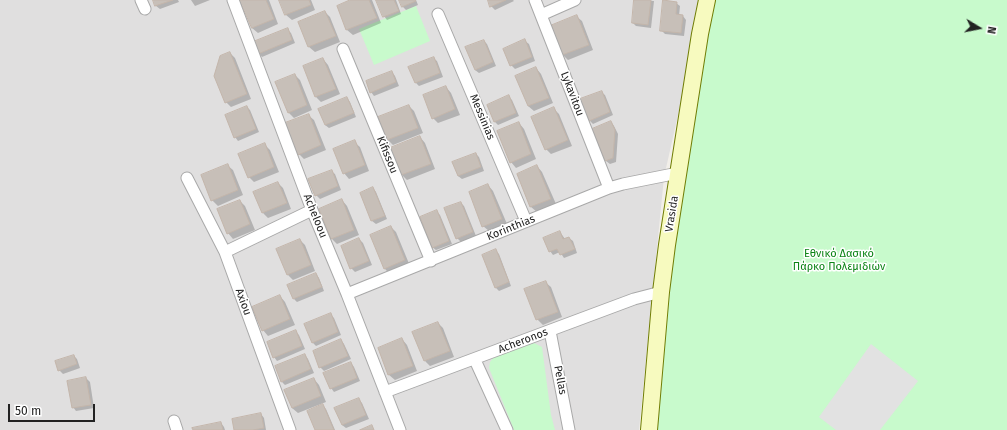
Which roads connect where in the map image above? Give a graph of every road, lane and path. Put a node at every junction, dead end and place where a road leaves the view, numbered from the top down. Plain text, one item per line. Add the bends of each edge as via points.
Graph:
1 (233, 0) edge
2 (535, 0) edge
3 (574, 0) edge
4 (707, 0) edge
5 (438, 14) dead end
6 (541, 15) junction
7 (343, 49) dead end
8 (678, 173) junction
9 (188, 178) dead end
10 (609, 188) junction
11 (312, 210) junction
12 (526, 221) junction
13 (225, 252) junction
14 (431, 261) junction
15 (661, 292) junction
16 (347, 294) junction
17 (550, 331) junction
18 (475, 360) junction
19 (385, 392) junction
20 (290, 430) edge
21 (400, 430) edge
22 (506, 430) edge
23 (569, 430) edge
24 (649, 430) edge

1 - 11 street, Acheloou
2 - 6 street, Lykavitou
3 - 6 street
4 - 8 street, Vrasida
5 - 12 street, Messinias
6 - 10 street, Lykavitou
7 - 14 street, Kifissou
8 - 10 street, Korinthias
8 - 15 street, Vrasida
9 - 13 street, Axiou
10 - 12 street, Korinthias
11 - 13 street
11 - 16 street, Acheloou
12 - 14 street, Korinthias
13 - 20 street, Axiou
14 - 16 street, Korinthias
15 - 17 street, Acheronos via 634,299
15 - 24 street, Vrasida
16 - 19 street, Acheloou
17 - 18 street, Acheronos
17 - 23 street, Pellas
18 - 19 street, Acheronos
18 - 22 street
19 - 21 street, Acheloou

